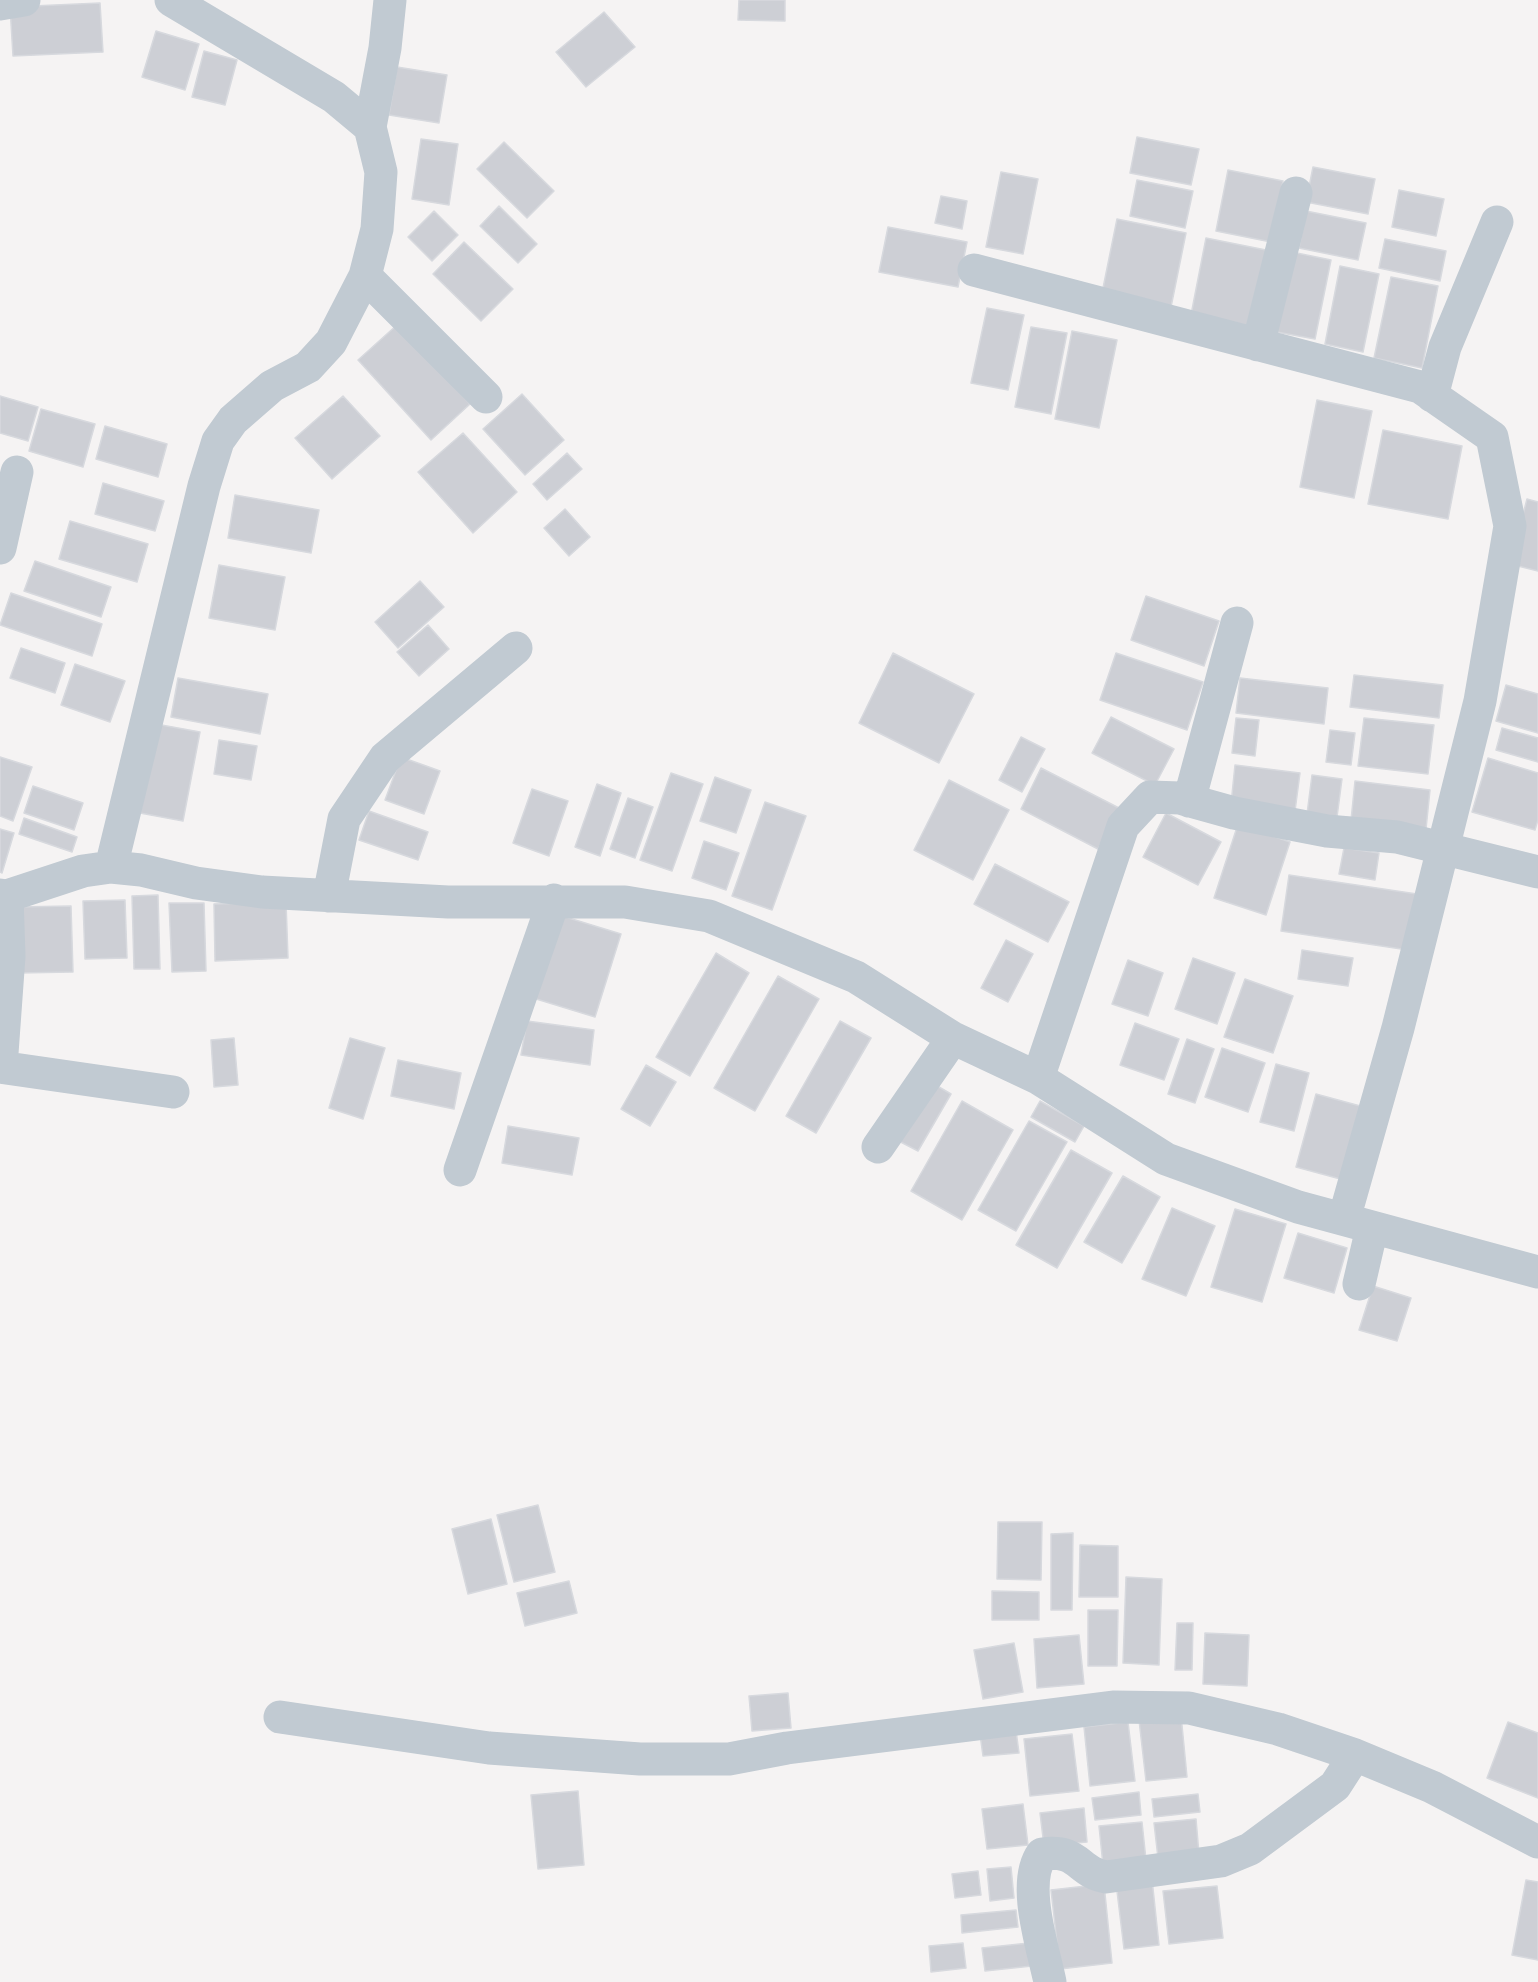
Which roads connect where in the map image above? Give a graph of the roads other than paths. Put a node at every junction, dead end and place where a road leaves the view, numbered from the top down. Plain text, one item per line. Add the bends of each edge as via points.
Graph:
1 (24, 0) edge
2 (171, 0) edge
3 (390, 0) edge
4 (0, 4) edge
5 (370, 128) junction
6 (1296, 193) dead end
7 (1497, 222) dead end
8 (974, 270) dead end
9 (365, 276) junction
10 (1258, 345) junction
11 (1432, 396) junction
12 (486, 397) dead end
13 (17, 472) dead end
14 (0, 548) edge
15 (1237, 623) dead end
16 (516, 648) dead end
17 (1190, 801) junction
18 (1444, 850) junction
19 (111, 867) junction
20 (1538, 872) edge
21 (4, 896) edge
22 (329, 896) junction
23 (554, 900) junction
24 (954, 1038) junction
25 (1, 1067) edge
26 (1038, 1078) junction
27 (173, 1092) dead end
28 (878, 1147) dead end
29 (460, 1170) dead end
30 (1358, 1223) junction
31 (1538, 1272) edge
32 (1359, 1284) dead end
33 (280, 1717) dead end
34 (1355, 1755) junction
35 (1538, 1842) edge
36 (1050, 1982) edge

1 - 4 street
2 - 5 street via 334,97
3 - 5 street
5 - 9 street via 381,172 377,229
6 - 10 street
7 - 11 street via 1445,347
8 - 10 street
9 - 12 street
9 - 19 street via 331,342 308,367 272,386 233,420 218,441
10 - 11 street via 1420,387
11 - 18 street via 1492,437 1510,526 1480,701
13 - 14 street
15 - 17 street
16 - 22 street via 385,758 344,819
17 - 18 street via 1328,831 1397,837
17 - 26 street via 1150,797 1123,826
18 - 20 street
18 - 30 street
19 - 21 street via 83,871
19 - 22 street via 262,892
21 - 25 street via 9,956
22 - 23 street via 448,902
23 - 24 street via 626,902 709,916 856,977
23 - 29 street
24 - 26 street
24 - 28 street
25 - 27 street
26 - 30 street via 1166,1159 1298,1207
30 - 31 street
30 - 32 street
33 - 34 street via 489,1748 639,1759 729,1759 787,1748 1113,1707 1189,1708 1278,1729
34 - 35 street via 1432,1787
34 - 36 street via 1335,1786 1250,1849 1221,1861 1106,1877 1096,1875 1065,1854 1042,1854 1032,1878

